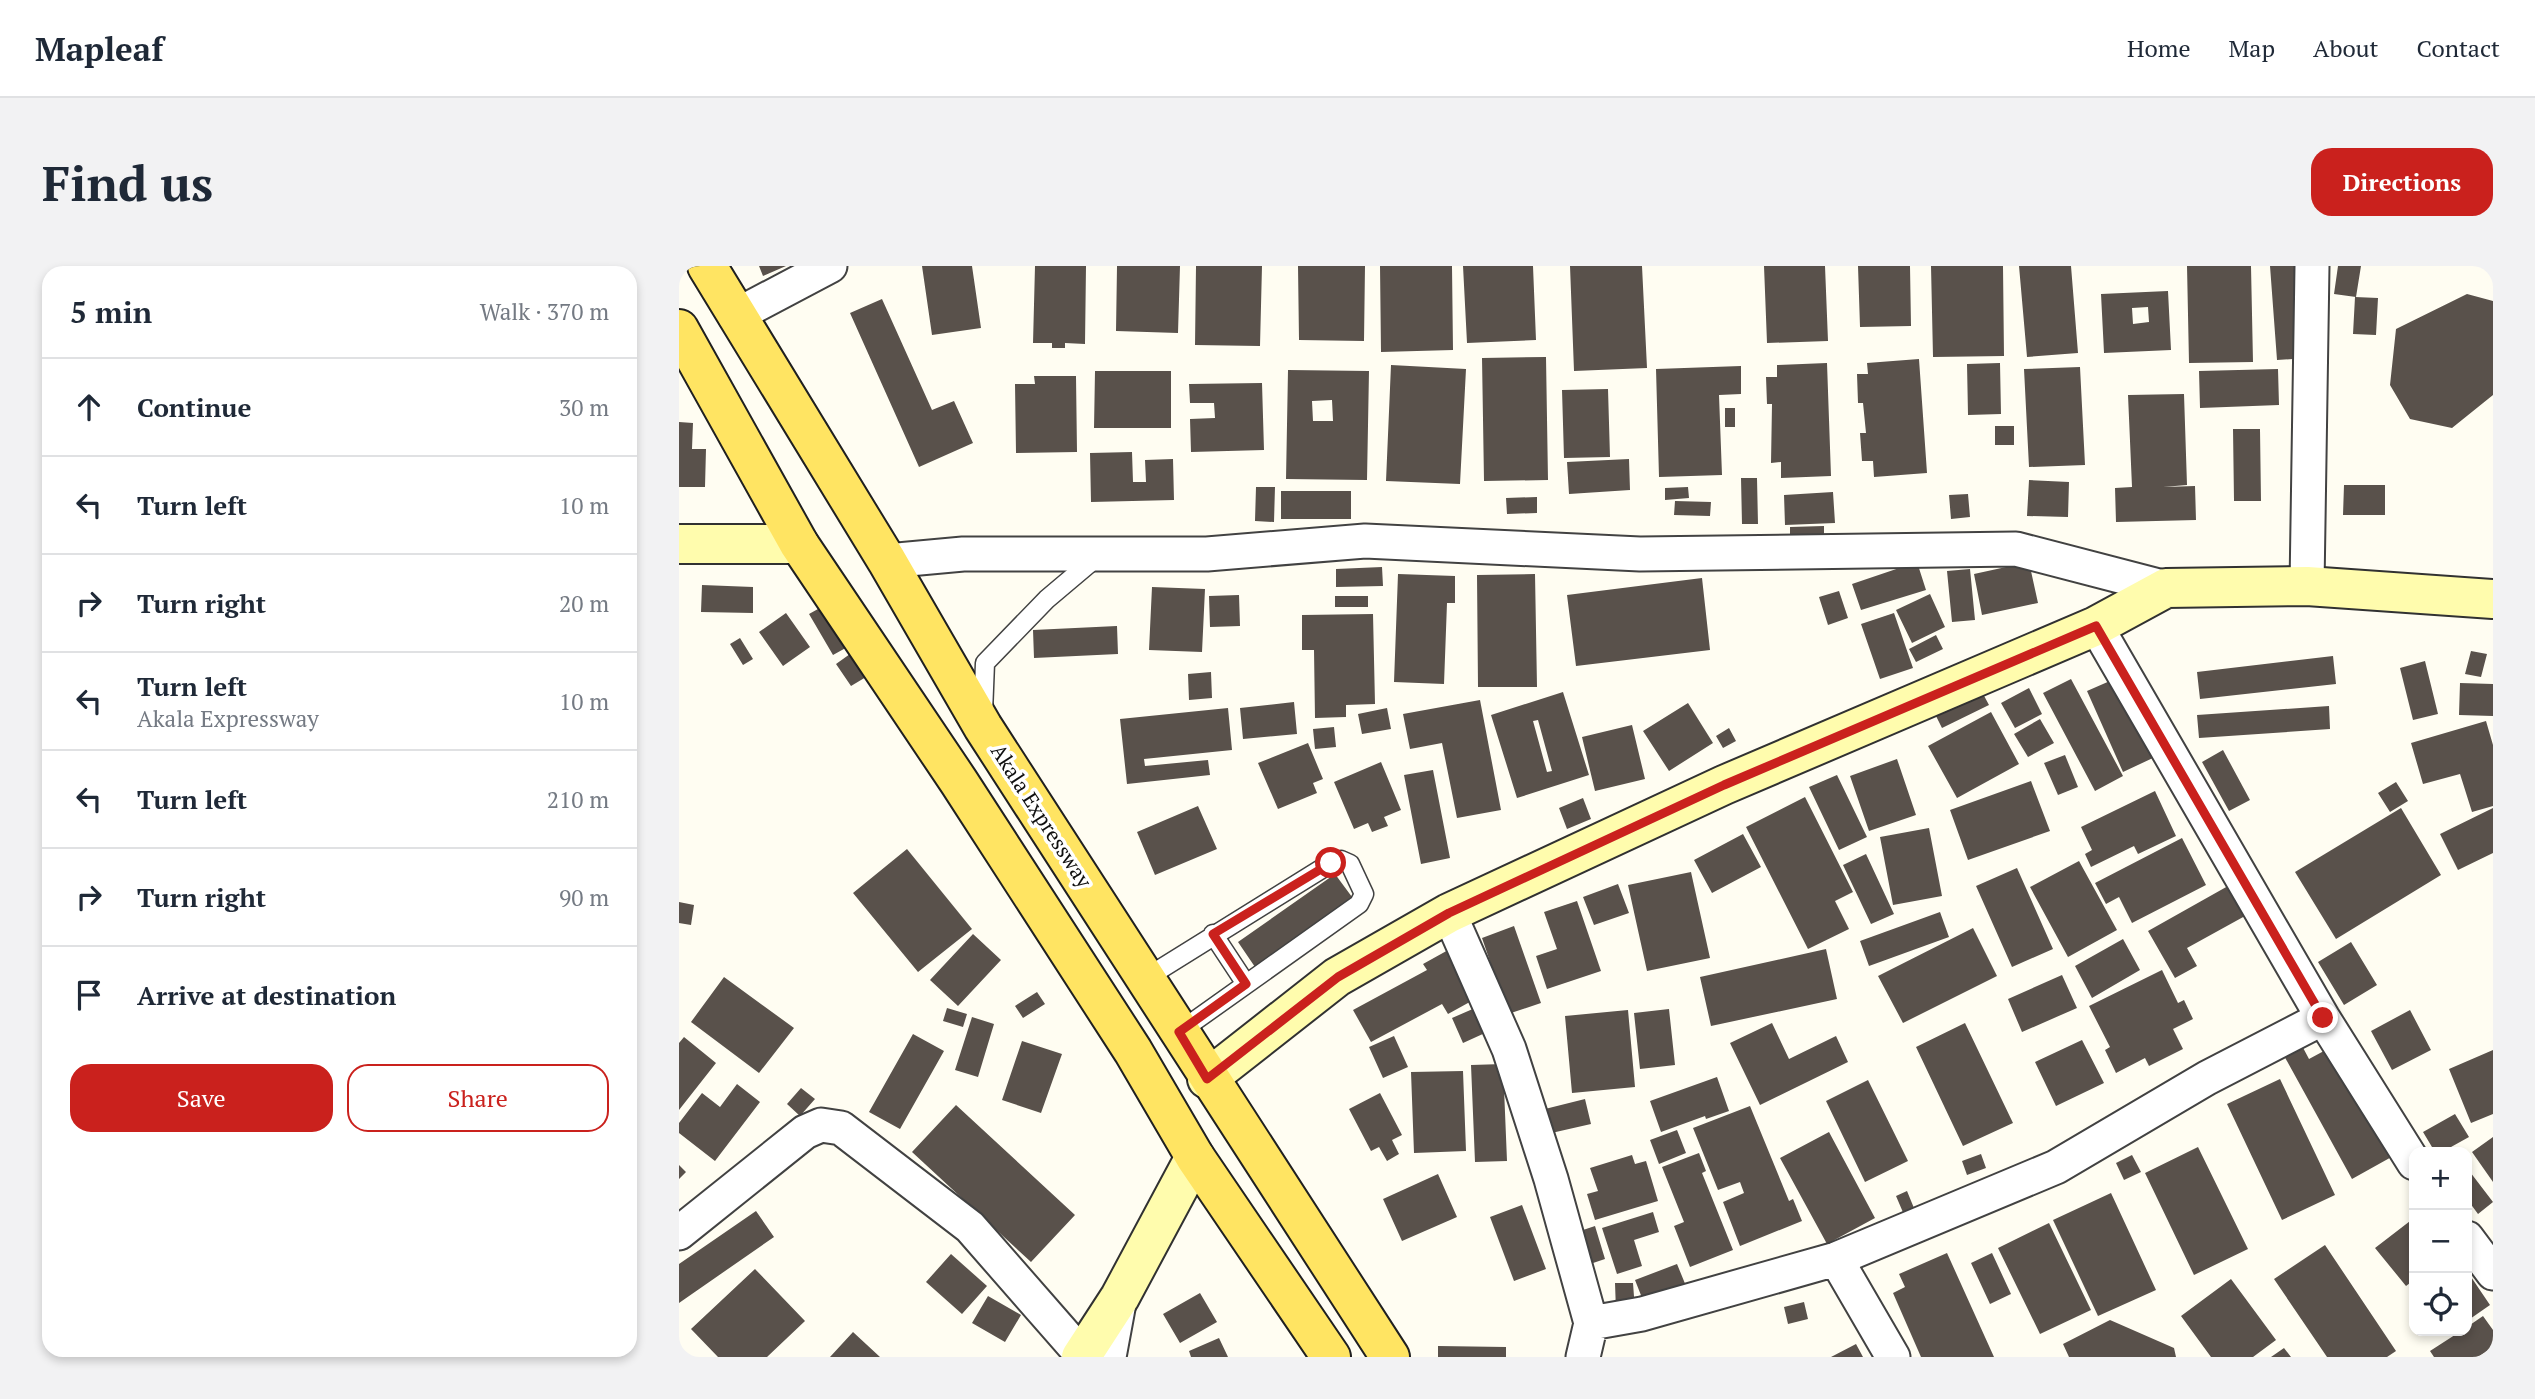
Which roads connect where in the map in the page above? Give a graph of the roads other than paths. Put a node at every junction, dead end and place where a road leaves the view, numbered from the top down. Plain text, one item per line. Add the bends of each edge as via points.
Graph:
1 (707, 266) edge
2 (830, 266) edge
3 (2312, 266) edge
4 (735, 316) junction
5 (679, 329) edge
6 (679, 544) edge
7 (799, 544) junction
8 (1098, 556) junction
9 (887, 561) junction
10 (2307, 586) junction
11 (2166, 588) junction
12 (2493, 599) edge
13 (2096, 626) junction
14 (983, 727) junction
15 (1449, 913) junction
16 (1213, 934) junction
17 (1146, 978) junction
18 (1246, 984) junction
19 (2323, 1018) junction
20 (1179, 1032) junction
21 (1207, 1079) junction
22 (2409, 1155) edge
23 (1195, 1157) junction
24 (679, 1233) edge
25 (2472, 1245) edge
26 (1836, 1259) junction
27 (2493, 1273) edge
28 (1591, 1323) junction
29 (1091, 1356) edge
30 (1331, 1357) edge
31 (1389, 1357) edge
32 (1583, 1357) edge
33 (1893, 1357) edge

1 - 4 main road, Akala Expressway
2 - 4 street
3 - 10 street
4 - 9 main road, Akala Expressway
5 - 7 main road
6 - 7 street
7 - 23 main road via 1126,1040
8 - 9 street via 963,554
8 - 11 street via 1207,554 1365,541 1640,554 2017,549
8 - 14 lane via 1047,599 985,663
9 - 14 main road, Akala Expressway
10 - 11 street
10 - 12 street
11 - 13 street
13 - 15 street via 1724,785
13 - 19 street
14 - 17 main road, Akala Expressway
15 - 21 street via 1338,977
15 - 28 street via 1509,1049
16 - 17 lane
16 - 18 lane
16 - 18 lane via 1331,863 1341,860 1350,864 1364,894 1359,904
17 - 20 main road, Akala Expressway
18 - 20 lane
19 - 22 street
19 - 26 street via 2207,1078 2056,1167
20 - 21 main road, Akala Expressway
21 - 31 main road, Akala Expressway
23 - 29 street
23 - 30 main road
24 - 29 street via 805,1132 821,1125 841,1128 970,1227
25 - 27 street
26 - 28 street via 1642,1314
26 - 33 street
28 - 32 street

